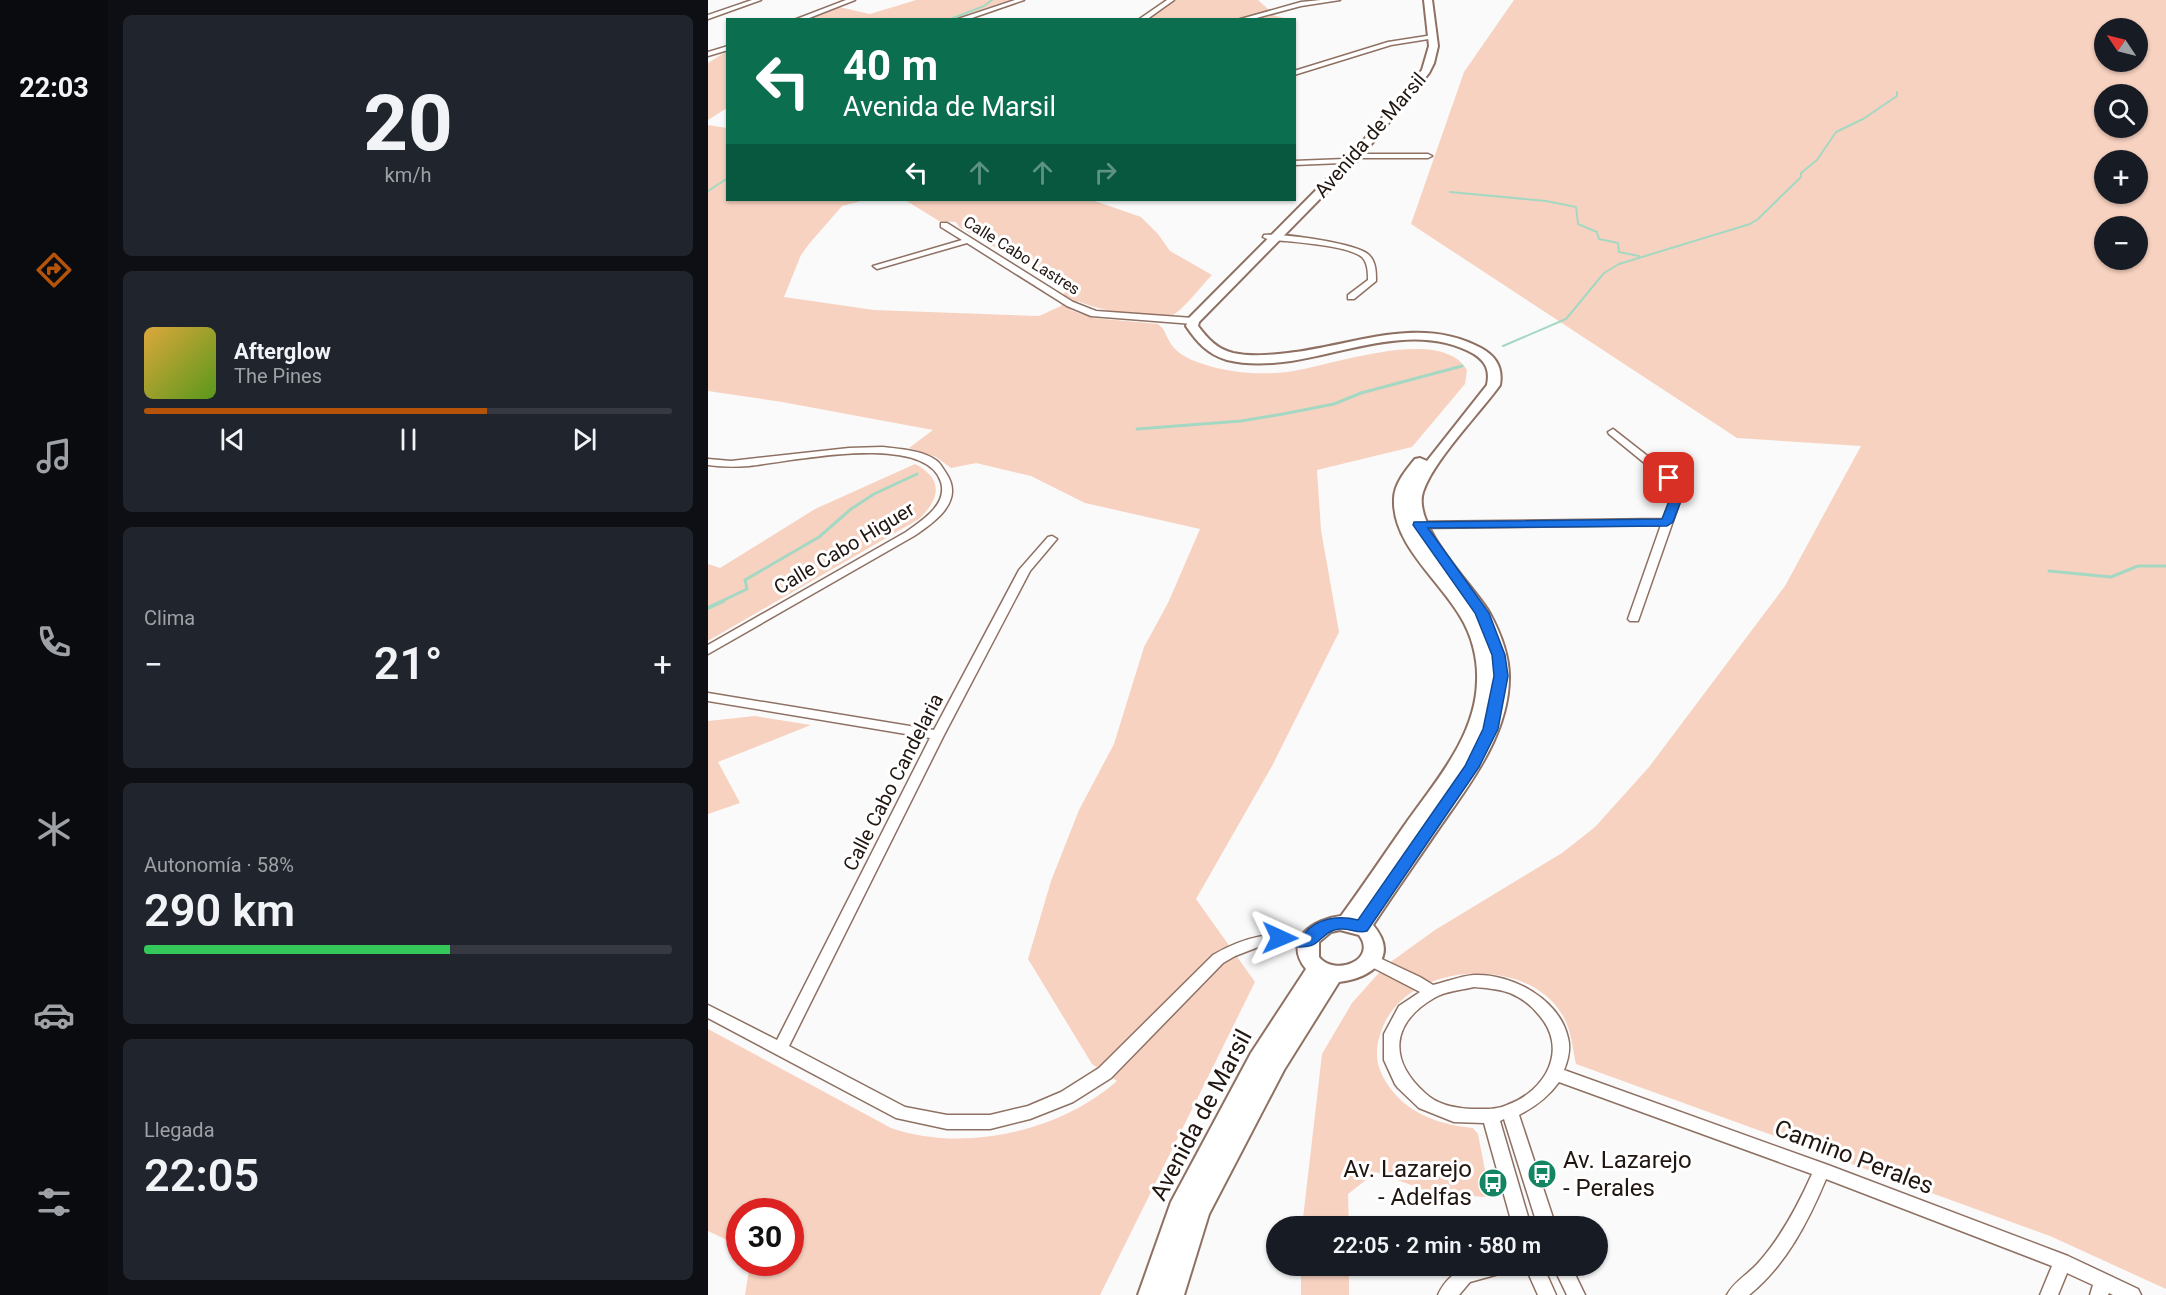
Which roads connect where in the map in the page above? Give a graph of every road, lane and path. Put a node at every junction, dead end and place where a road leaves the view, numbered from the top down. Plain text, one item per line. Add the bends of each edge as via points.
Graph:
1 (758, 0) edge
2 (852, 0) edge
3 (1021, 0) edge
4 (1170, 0) edge
5 (1337, 0) edge
6 (1420, 0) edge
7 (1428, 0) edge
8 (708, 17) edge
9 (802, 18) edge
10 (964, 18) edge
11 (1144, 18) edge
12 (1247, 18) edge
13 (1429, 37) junction
14 (726, 49) edge
15 (708, 54) edge
16 (1296, 72) edge
17 (1356, 156) junction
18 (1428, 156) dead end
19 (1342, 160) junction
20 (1296, 163) edge
21 (944, 225) dead end
22 (1271, 238) junction
23 (969, 240) junction
24 (877, 266) dead end
25 (1351, 297) dead end
26 (1187, 321) junction
27 (1613, 432) dead end
28 (708, 462) edge
29 (1667, 522) junction
30 (1412, 525) junction
31 (1052, 539) dead end
32 (1634, 619) dead end
33 (708, 650) edge
34 (708, 697) edge
35 (938, 735) junction
36 (1354, 925) junction
37 (1309, 940) junction
38 (1371, 960) junction
39 (1325, 971) junction
40 (1430, 991) junction
41 (708, 1011) edge
42 (780, 1049) junction
43 (1556, 1074) junction
44 (1510, 1112) junction
45 (1490, 1116) junction
46 (1822, 1170) junction
47 (1519, 1216) edge
48 (1544, 1216) edge
49 (2062, 1262) junction
50 (1464, 1276) edge
51 (1538, 1276) edge
52 (1567, 1276) edge
53 (2101, 1288) edge
54 (1150, 1295) edge
55 (1172, 1295) edge
56 (1447, 1295) edge
57 (1546, 1295) edge
58 (1576, 1295) edge
59 (1736, 1295) edge
60 (2049, 1295) edge
61 (2132, 1295) edge

1 - 8 street
2 - 9 street
3 - 10 street
4 - 11 street
5 - 12 street
6 - 13 street, Avenida de Marsil
7 - 13 street, Avenida de Marsil
13 - 16 street via 1390,43
13 - 17 street, Avenida de Marsil via 1431,63
13 - 19 street, Avenida de Marsil via 1419,71
14 - 15 street
17 - 18 street
17 - 22 street, Avenida de Marsil
19 - 20 street
19 - 22 street, Avenida de Marsil
21 - 23 street, Calle Cabo Lastres
22 - 25 street via 1365,255 1372,281
22 - 26 street, Avenida de Marsil
23 - 24 street
23 - 26 street, Calle Cabo Lastres via 1070,304 1094,314
26 - 30 street via 1203,343 1238,357 1276,360 1386,338 1421,336 1454,341 1491,361 1496,377 1493,385 1418,485
27 - 29 street via 1669,478 1675,501
28 - 33 street, Calle Cabo Higuer via 732,464 859,449 886,450 912,454 929,462 943,471 947,484 946,500 932,519
29 - 30 street
29 - 32 street
30 - 36 street via 1482,613 1498,655 1498,701 1491,729 1472,767
31 - 35 street, Calle Cabo Candelaria via 1025,570
34 - 35 street
35 - 42 street, Calle Cabo Candelaria
36 - 37 street via 1324,926
36 - 38 street via 1371,935 1375,943
37 - 39 street via 1306,954
37 - 42 street via 1266,938 1236,947 1218,959 1105,1073 1067,1097 990,1122 947,1122 902,1113
38 - 39 street via 1353,972
38 - 40 street
39 - 54 street, Avenida de Marsil via 1259,1059 1179,1209
39 - 55 street, Avenida de Marsil via 1198,1213
40 - 43 street via 1474,981 1497,983 1538,1003 1552,1018 1560,1036 1562,1055
40 - 45 street via 1414,1001 1394,1028 1390,1045 1400,1081 1416,1097 1438,1110 1463,1116
41 - 42 street
43 - 44 street via 1546,1090
43 - 46 street, Camino Perales
44 - 45 street
44 - 48 street
45 - 47 street
46 - 49 street, Camino Perales
46 - 59 street via 1787,1242
49 - 53 street, Camino Perales
49 - 60 street
50 - 56 street
51 - 57 street
52 - 58 street
53 - 61 street, Camino Perales

